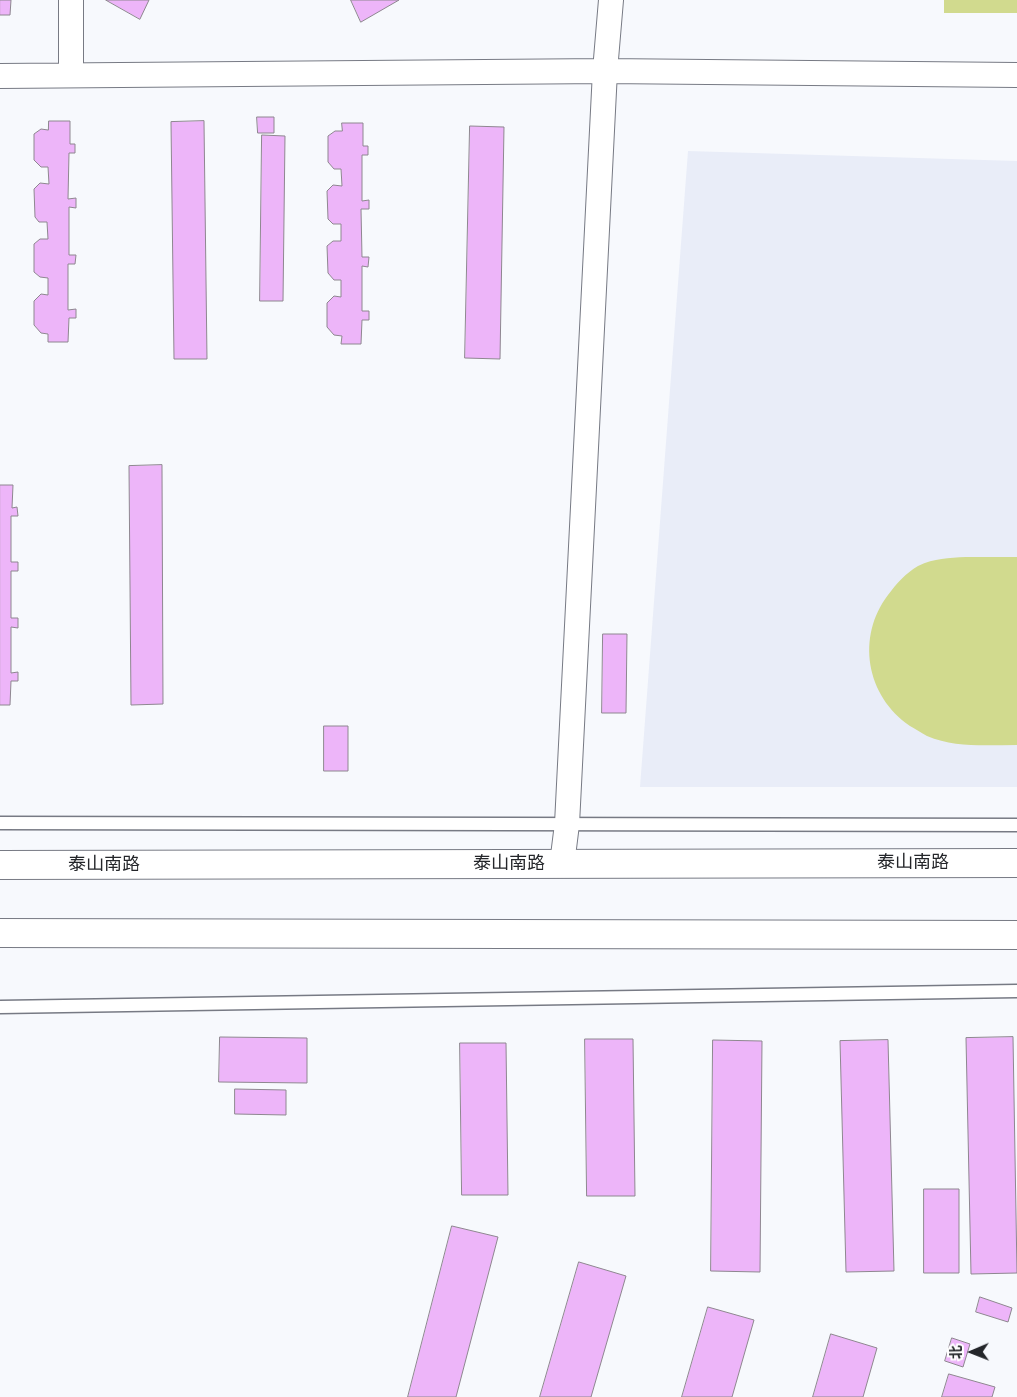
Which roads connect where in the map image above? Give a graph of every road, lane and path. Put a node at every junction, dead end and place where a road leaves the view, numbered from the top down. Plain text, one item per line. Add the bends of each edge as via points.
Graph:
1 (71, 0) edge
2 (611, 0) edge
3 (605, 71) junction
4 (71, 75) junction
5 (1017, 75) edge
6 (0, 76) edge
7 (0, 823) edge
8 (567, 824) junction
9 (1017, 825) edge
10 (1017, 863) edge
11 (562, 864) junction
12 (0, 865) edge
13 (0, 933) edge
14 (1017, 935) edge
15 (1017, 990) edge
16 (0, 1007) edge

1 - 4 street
2 - 3 street
3 - 4 street
3 - 5 street
3 - 8 street
4 - 6 street
7 - 8 lane
8 - 9 lane
8 - 11 street
10 - 11 street, 泰山南路
11 - 12 street, 泰山南路
13 - 14 street
15 - 16 lane

